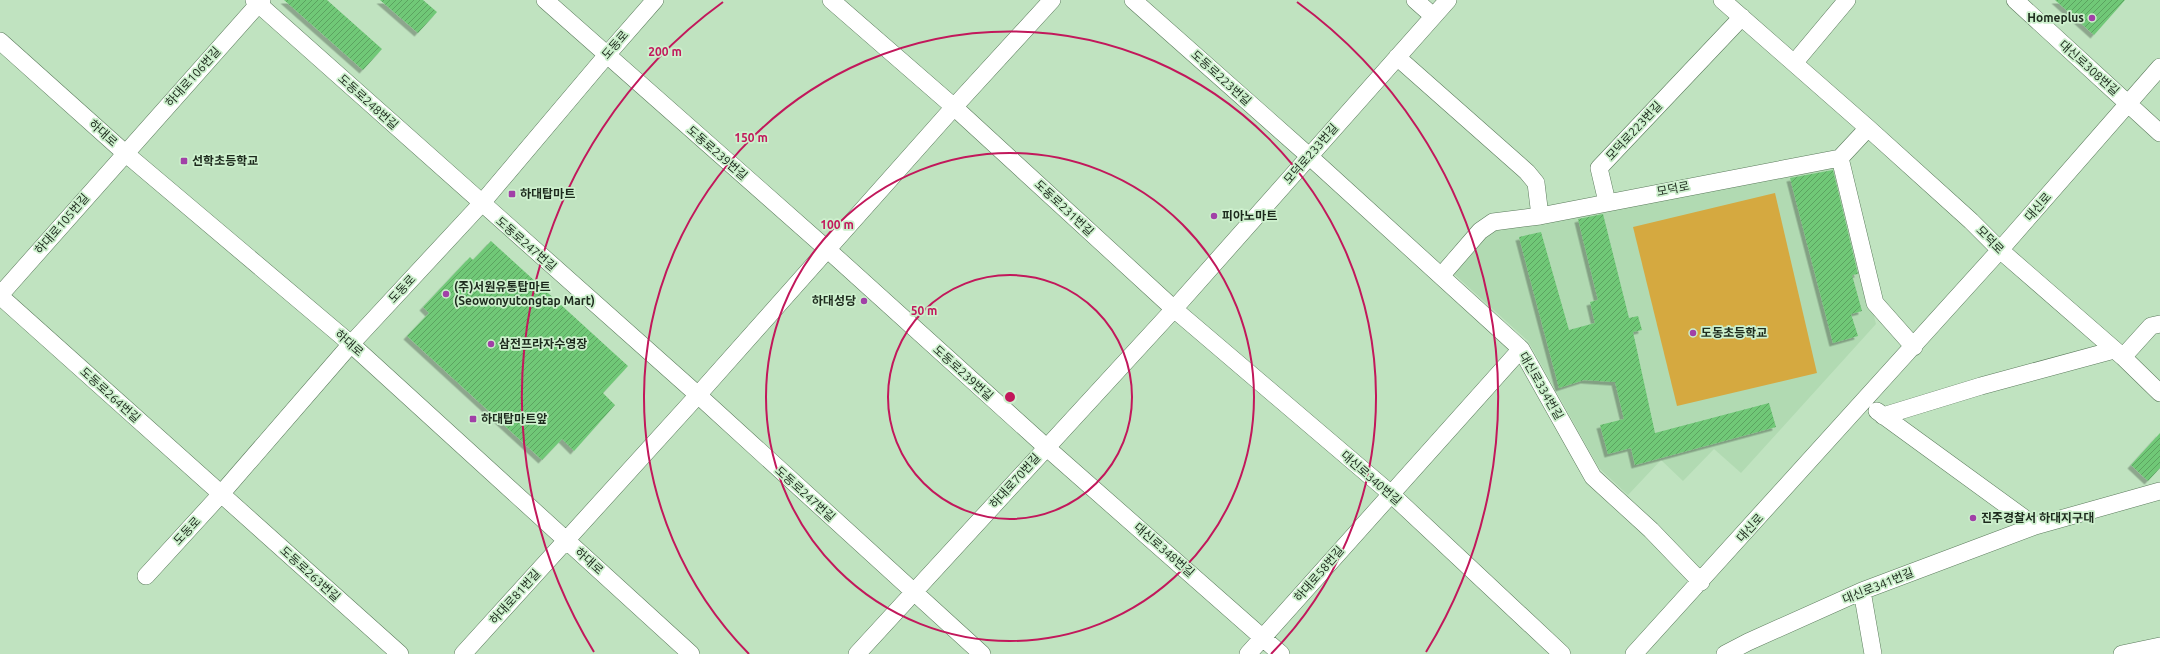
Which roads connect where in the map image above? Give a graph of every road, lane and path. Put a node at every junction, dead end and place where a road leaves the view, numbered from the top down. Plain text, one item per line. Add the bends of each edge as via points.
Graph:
1 (545, 0) edge
2 (655, 0) edge
3 (831, 0) edge
4 (1052, 0) edge
5 (1132, 0) edge
6 (1415, 0) edge
7 (1448, 0) edge
8 (1722, 0) edge
9 (1847, 0) edge
10 (2015, 0) edge
11 (258, 1) edge
12 (1433, 16) junction
13 (1742, 17) junction
14 (0, 41) edge
15 (606, 56) junction
16 (1397, 57) junction
17 (1795, 62) junction
18 (2160, 67) edge
19 (2128, 103) junction
20 (954, 107) junction
21 (1868, 128) junction
22 (2160, 133) edge
23 (125, 153) junction
24 (1309, 156) junction
25 (1840, 158) junction
26 (1607, 202) junction
27 (481, 204) junction
28 (1540, 216) junction
29 (828, 250) junction
30 (2000, 250) junction
31 (1441, 276) junction
32 (0, 296) edge
33 (1174, 309) junction
34 (2160, 324) edge
35 (351, 344) junction
36 (1914, 347) junction
37 (1521, 349) junction
38 (2118, 354) junction
39 (2160, 393) edge
40 (698, 395) junction
41 (1864, 402) junction
42 (1883, 416) junction
43 (1046, 447) junction
44 (2160, 491) edge
45 (1390, 493) junction
46 (220, 494) junction
47 (2035, 526) junction
48 (566, 541) junction
49 (146, 576) dead end
50 (1701, 582) junction
51 (1862, 591) junction
52 (913, 592) junction
53 (1263, 637) junction
54 (2160, 646) edge
55 (400, 654) edge
56 (463, 654) edge
57 (691, 654) edge
58 (857, 654) edge
59 (982, 654) edge
60 (1248, 654) edge
61 (1281, 654) edge
62 (1562, 654) edge
63 (1634, 654) edge
64 (1725, 654) edge
65 (1872, 654) edge
66 (2122, 654) edge

1 - 15 street, 도동로239번길
2 - 15 street, 도동로
3 - 20 street, 도동로231번길
4 - 20 street
5 - 24 street, 도동로223번길
6 - 12 street
7 - 12 street, 모덕로233번길
8 - 13 street, 모덕로
9 - 17 street
10 - 19 street, 대신로308번길
11 - 23 street, 하대로106번길
11 - 27 street, 도동로248번길
12 - 16 street, 모덕로233번길
13 - 17 street, 모덕로
13 - 26 street, 모덕로223번길 via 1599,168
14 - 23 street, 하대로
15 - 27 street, 도동로
15 - 29 street, 도동로239번길
16 - 24 street, 모덕로233번길
16 - 28 street via 1528,172 1536,184
17 - 21 street, 모덕로
18 - 19 street, 대신로
19 - 22 street, 대신로308번길
19 - 30 street, 대신로
20 - 29 street
20 - 33 street, 도동로231번길
21 - 25 street
21 - 30 street, 모덕로
23 - 32 street, 하대로105번길
23 - 35 street, 하대로
24 - 31 street, 대신로334번길
24 - 33 street, 모덕로233번길
25 - 26 street, 모덕로
25 - 36 street via 1875,304
26 - 28 street
27 - 35 street, 도동로
27 - 40 street, 도동로247번길
28 - 31 street via 1493,222 1480,231
29 - 40 street
29 - 43 street, 도동로239번길
30 - 36 street, 대신로
30 - 38 street, 모덕로
31 - 37 street, 대신로334번길
32 - 46 street, 도동로264번길
33 - 43 street, 하대로70번길
33 - 45 street, 대신로340번길
34 - 38 street via 2151,326
35 - 46 street, 도동로
35 - 48 street, 하대로
36 - 41 street, 대신로
37 - 45 street, 하대로58번길
37 - 50 street, 대신로334번길 via 1593,477 1651,530
38 - 39 street, 모덕로
38 - 42 street via 1981,386
40 - 48 street
40 - 52 street, 도동로247번길
41 - 42 street
41 - 50 street, 대신로
42 - 47 street
43 - 52 street, 하대로70번길
43 - 53 street, 대신로348번길
44 - 47 street, 대신로341번길
45 - 53 street, 하대로58번길
45 - 62 street, 대신로340번길
46 - 49 street, 도동로
46 - 55 street, 도동로263번길
47 - 51 street, 대신로341번길
48 - 56 street, 하대로81번길
48 - 57 street, 하대로
50 - 63 street, 대신로
51 - 64 street, 대신로341번길
51 - 65 street
52 - 58 street, 하대로70번길
52 - 59 street, 도동로247번길
53 - 60 street, 하대로58번길
53 - 61 street, 대신로348번길
54 - 66 street

